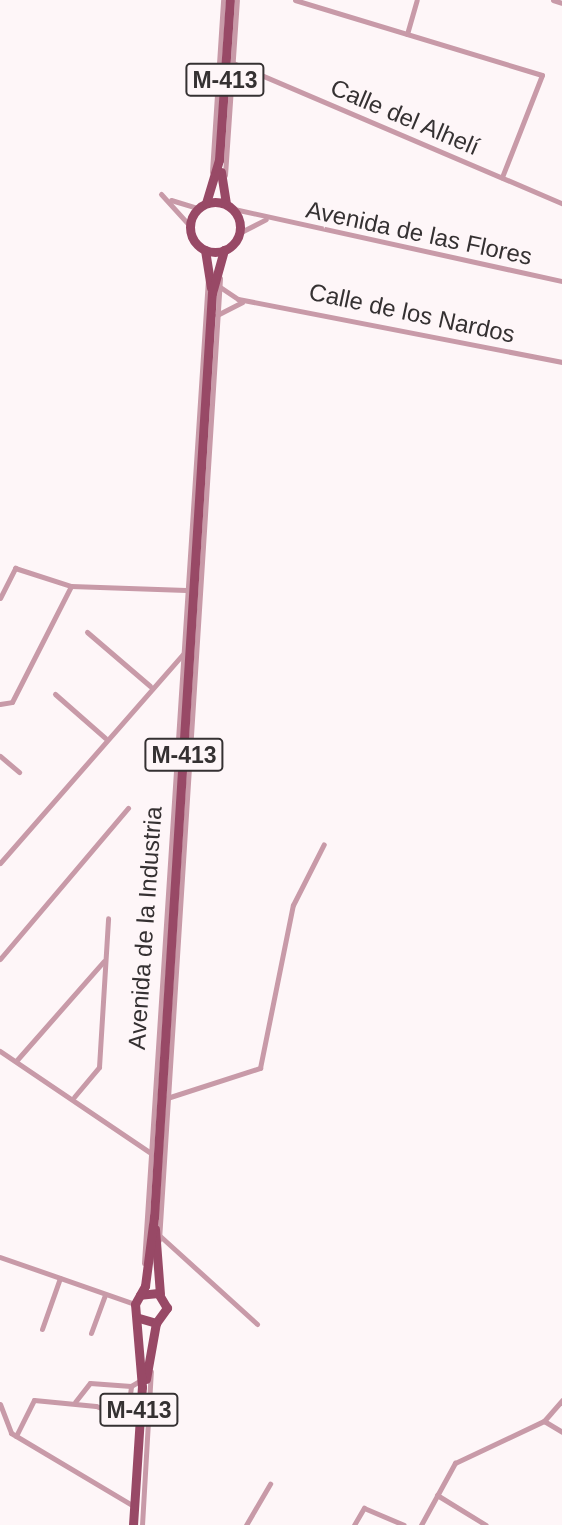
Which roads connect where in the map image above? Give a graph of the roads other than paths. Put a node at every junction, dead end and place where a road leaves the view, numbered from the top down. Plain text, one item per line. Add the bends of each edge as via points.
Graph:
1 (223, 0) edge
2 (230, 0) edge
3 (237, 0) edge
4 (295, 0) edge
5 (417, 0) edge
6 (553, 0) edge
7 (562, 3) edge
8 (407, 34) junction
9 (233, 63) junction
10 (219, 160) junction
11 (502, 177) junction
12 (223, 189) junction
13 (562, 202) edge
14 (204, 203) junction
15 (230, 206) junction
16 (269, 218) junction
17 (190, 226) junction
18 (239, 233) junction
19 (205, 250) junction
20 (222, 255) junction
21 (208, 275) junction
22 (562, 281) edge
23 (216, 289) junction
24 (255, 298) junction
25 (217, 315) junction
26 (562, 362) edge
27 (71, 586) junction
28 (187, 590) junction
29 (0, 598) edge
30 (87, 632) dead end
31 (183, 653) junction
32 (150, 686) junction
33 (55, 694) dead end
34 (1, 700) edge
35 (106, 738) junction
36 (0, 756) edge
37 (19, 772) dead end
38 (128, 808) dead end
39 (324, 844) dead end
40 (0, 863) edge
41 (108, 918) dead end
42 (0, 959) edge
43 (106, 960) junction
44 (0, 1051) edge
45 (16, 1061) junction
46 (74, 1097) junction
47 (167, 1098) junction
48 (149, 1152) junction
49 (154, 1217) junction
50 (159, 1236) junction
51 (158, 1253) junction
52 (0, 1257) edge
53 (60, 1278) junction
54 (104, 1294) junction
55 (160, 1294) junction
56 (139, 1297) junction
57 (139, 1318) junction
58 (156, 1323) junction
59 (257, 1324) dead end
60 (42, 1329) dead end
61 (91, 1333) dead end
62 (141, 1379) junction
63 (131, 1386) junction
64 (562, 1400) edge
65 (75, 1402) junction
66 (0, 1404) edge
67 (127, 1419) junction
68 (544, 1421) junction
69 (138, 1423) junction
70 (562, 1432) edge
71 (16, 1436) junction
72 (270, 1484) dead end
73 (437, 1495) junction
74 (133, 1501) junction
75 (135, 1525) edge
76 (246, 1525) edge
77 (354, 1525) edge
78 (404, 1525) edge
79 (421, 1525) edge
80 (486, 1525) edge

1 - 14 street
2 - 10 main road, M-413
3 - 9 street
4 - 8 street
5 - 8 street
6 - 7 street
8 - 11 street via 542,75
9 - 11 street, Calle del Alhelí
9 - 12 street
10 - 12 main road, M-413
10 - 14 main road, M-413
11 - 13 street, Calle del Alhelí
12 - 15 main road, M-413
14 - 15 main road
14 - 17 main road, M-413
14 - 17 street via 160,194
15 - 16 street, Avenida de las Flores
15 - 18 main road, M-413
16 - 18 street, Avenida de las Flores
16 - 22 street, Avenida de las Flores
17 - 19 main road, M-413
18 - 20 main road, M-413
19 - 20 main road
19 - 21 main road, Avenida de la Industria / M-413
20 - 23 main road, Avenida de la Industria / M-413
21 - 23 main road, Avenida de la Industria / M-413
21 - 28 street, Avenida de la Industria
23 - 24 street, Calle de los Nardos via 232,298
23 - 25 street, Avenida de la Industria
23 - 49 main road, Avenida de la Industria / M-413
24 - 25 street
24 - 26 street, Calle de los Nardos
25 - 47 street, Avenida de la Industria
27 - 28 street
27 - 29 street via 15,568
27 - 34 street via 12,702
28 - 31 street, Avenida de la Industria
30 - 32 street
31 - 32 street
31 - 48 street, Avenida de la Industria
32 - 35 street
33 - 35 street
35 - 40 street
36 - 37 street
38 - 42 street
39 - 47 street via 293,905 260,1068
41 - 43 street
43 - 45 street
43 - 46 street via 99,1067
44 - 45 street
45 - 46 street
46 - 48 street
47 - 50 street, Avenida de la Industria
48 - 56 street, Avenida de la Industria
49 - 51 main road, Avenida de la Industria / M-413
49 - 56 main road, Avenida de la Industria / M-413
50 - 51 street, Avenida de la Industria
50 - 59 street
51 - 55 main road, Avenida de la Industria / M-413
52 - 53 street
53 - 54 street
53 - 60 street
54 - 56 street
54 - 61 street
55 - 56 main road
55 - 58 main road, M-413 via 167,1308
56 - 57 main road, M-413
57 - 58 main road
57 - 62 main road, M-413
58 - 75 main road, M-413
62 - 63 street
62 - 69 main road, M-413
63 - 65 street via 90,1383
63 - 67 street
64 - 68 street
65 - 67 street
65 - 71 street via 67,1408 34,1400
66 - 71 street
67 - 69 street
68 - 70 street
68 - 73 street via 455,1463
69 - 74 main road, M-413
71 - 74 street
72 - 76 street
73 - 79 street
73 - 80 street
74 - 75 main road, M-413
77 - 78 street via 365,1508

